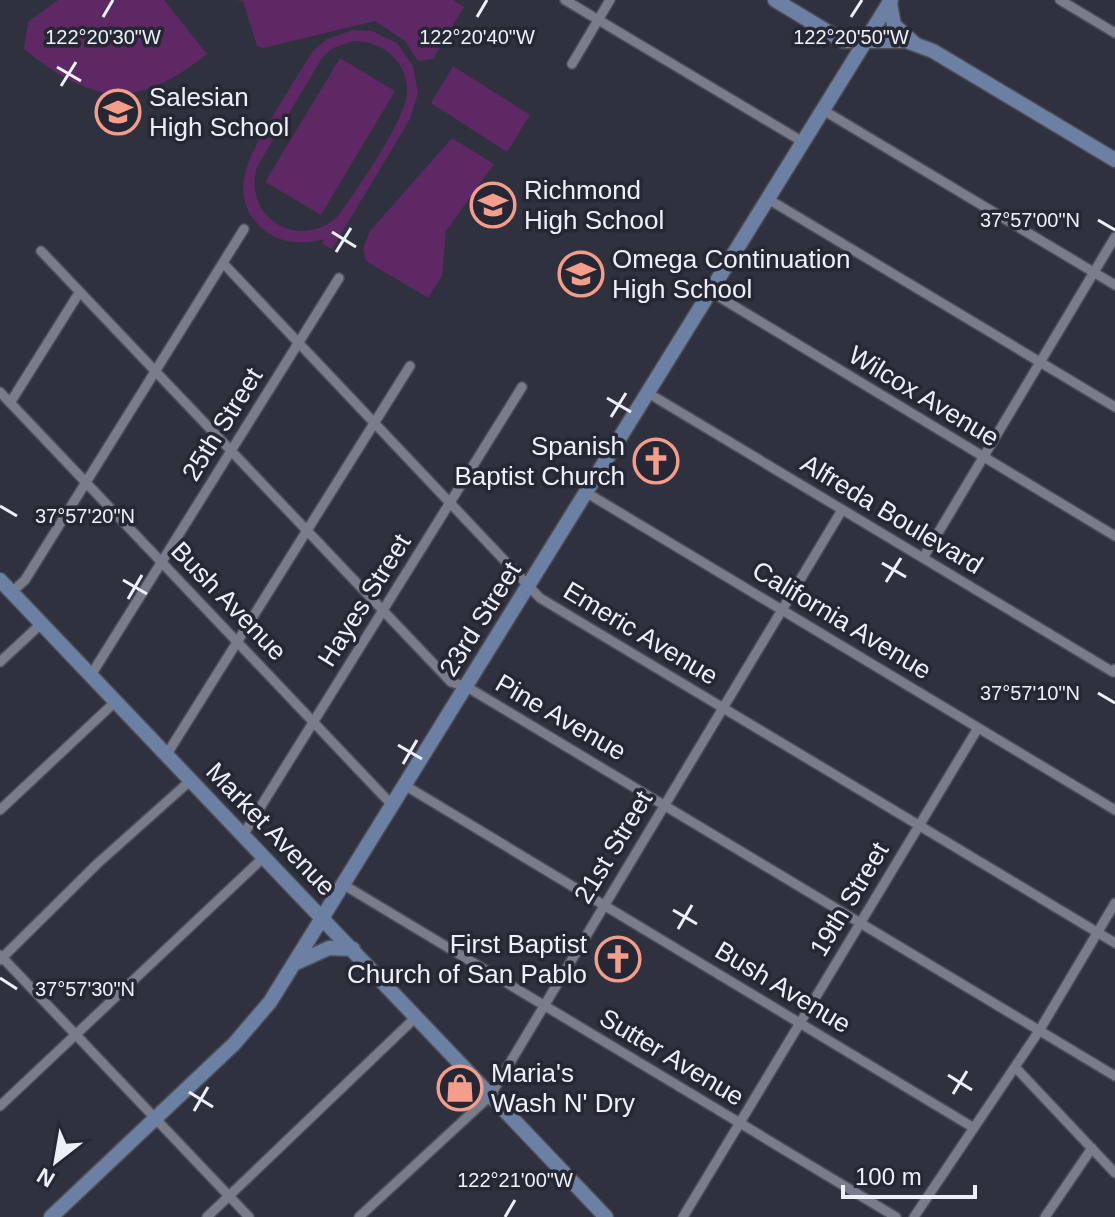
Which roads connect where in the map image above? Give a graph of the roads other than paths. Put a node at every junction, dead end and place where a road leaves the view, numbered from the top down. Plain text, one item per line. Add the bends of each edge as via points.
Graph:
1 (565, 0) edge
2 (610, 0) edge
3 (775, 0) edge
4 (1060, 0) edge
5 (890, 1) edge
6 (598, 20) junction
7 (1115, 33) edge
8 (866, 41) junction
9 (915, 43) junction
10 (572, 64) dead end
11 (823, 110) junction
12 (803, 142) junction
13 (1115, 160) edge
14 (768, 199) junction
15 (244, 229) dead end
16 (1115, 237) edge
17 (41, 251) dead end
18 (223, 263) junction
19 (1094, 273) junction
20 (339, 278) dead end
21 (1115, 285) edge
22 (711, 292) junction
23 (79, 293) junction
24 (299, 342) junction
25 (1040, 362) junction
26 (410, 366) dead end
27 (156, 371) junction
28 (522, 387) dead end
29 (0, 392) edge
30 (648, 393) junction
31 (10, 403) junction
32 (1115, 407) edge
33 (375, 422) junction
34 (232, 451) junction
35 (984, 457) junction
36 (86, 483) junction
37 (587, 493) junction
38 (451, 501) junction
39 (842, 510) junction
40 (307, 531) junction
41 (1115, 536) edge
42 (923, 558) junction
43 (163, 563) junction
44 (0, 580) edge
45 (530, 584) junction
46 (12, 592) junction
47 (781, 610) junction
48 (383, 611) junction
49 (42, 623) junction
50 (238, 643) junction
51 (0, 662) edge
52 (1114, 670) edge
53 (91, 675) junction
54 (467, 687) junction
55 (116, 701) junction
56 (723, 708) junction
57 (315, 723) junction
58 (978, 728) junction
59 (167, 754) junction
60 (191, 780) junction
61 (406, 786) junction
62 (665, 803) junction
63 (393, 806) junction
64 (0, 810) edge
65 (1115, 810) edge
66 (919, 825) junction
67 (243, 835) junction
68 (264, 857) junction
69 (344, 885) junction
70 (1115, 903) edge
71 (604, 905) junction
72 (324, 919) junction
73 (861, 922) junction
74 (1097, 933) junction
75 (1115, 943) edge
76 (353, 949) junction
77 (1, 957) edge
78 (296, 963) junction
79 (544, 1005) junction
80 (416, 1017) junction
81 (800, 1023) junction
82 (1039, 1031) junction
83 (76, 1035) junction
84 (1015, 1067) junction
85 (1115, 1076) edge
86 (490, 1096) junction
87 (0, 1106) edge
88 (155, 1119) junction
89 (739, 1123) junction
90 (974, 1128) junction
91 (1092, 1148) junction
92 (1115, 1173) edge
93 (229, 1196) junction
94 (51, 1217) edge
95 (207, 1217) edge
96 (249, 1217) edge
97 (359, 1217) edge
98 (606, 1217) edge
99 (683, 1217) edge
100 (896, 1217) edge
101 (914, 1217) edge
102 (1045, 1217) edge

1 - 6 street
2 - 6 street
3 - 8 main road via 843,41
4 - 7 street
5 - 8 main road, 23rd Street
5 - 9 main road via 894,25
6 - 10 street
6 - 12 street
8 - 9 main road
8 - 11 main road, 23rd Street
9 - 13 main road
11 - 12 main road, 23rd Street
11 - 19 street
12 - 14 main road, 23rd Street
14 - 22 main road, 23rd Street
14 - 25 street
15 - 18 street
16 - 19 street
17 - 23 street, Pine Avenue
18 - 24 street, Emeric Avenue
18 - 27 street
19 - 21 street
19 - 25 street
20 - 24 street, 25th Street
22 - 30 main road, 23rd Street
22 - 35 street, Wilcox Avenue
23 - 27 street, Pine Avenue
23 - 31 street
24 - 33 street, Emeric Avenue
24 - 34 street, 25th Street
25 - 32 street
25 - 35 street
26 - 33 street
27 - 34 street, Pine Avenue
27 - 36 street
28 - 38 street, Hayes Street
29 - 31 street, Bush Avenue
30 - 37 main road, 23rd Street
30 - 39 street, Alfreda Boulevard
31 - 36 street, Bush Avenue
33 - 38 street, Emeric Avenue
33 - 40 street
34 - 40 street, Pine Avenue
34 - 43 street, 25th Street
35 - 41 street, Wilcox Avenue
35 - 42 street
36 - 43 street, Bush Avenue
36 - 46 street via 25,580
37 - 45 main road, 23rd Street
37 - 47 street, California Avenue
38 - 45 street, Emeric Avenue
38 - 48 street, Hayes Street
39 - 42 street, Alfreda Boulevard
39 - 47 street, 21st Street
40 - 48 street, Pine Avenue
40 - 50 street
42 - 52 street, Alfreda Boulevard
43 - 50 street, Bush Avenue
43 - 53 street, 25th Street
44 - 46 main road, Market Avenue
45 - 54 main road, 23rd Street
45 - 56 street, Emeric Avenue via 540,598
46 - 49 main road, Market Avenue
47 - 56 street, 21st Street
47 - 58 street, California Avenue
48 - 54 street, Pine Avenue via 451,682
48 - 57 street, Hayes Street
49 - 51 street
49 - 53 main road, Market Avenue
50 - 57 street, Bush Avenue
50 - 59 street
53 - 55 main road, Market Avenue
54 - 61 main road, 23rd Street
54 - 62 street, Pine Avenue
55 - 59 main road, Market Avenue
55 - 64 street
56 - 62 street, 21st Street
56 - 66 street, Emeric Avenue
57 - 63 street, Bush Avenue
57 - 67 street, Hayes Street
58 - 65 street, California Avenue
58 - 66 street, 19th Street
59 - 60 main road, Market Avenue
60 - 67 main road, Market Avenue
60 - 77 street
61 - 63 main road, 23rd Street
61 - 71 street, Bush Avenue
62 - 71 street, 21st Street
62 - 73 street, Pine Avenue
63 - 69 main road, 23rd Street
66 - 73 street, 19th Street
66 - 74 street, Emeric Avenue
67 - 68 main road, Market Avenue
68 - 72 main road, Market Avenue
68 - 83 street
69 - 72 main road, 23rd Street
69 - 79 street, Sutter Avenue
70 - 74 street
71 - 79 street, 21st Street
71 - 81 street, Bush Avenue
72 - 76 main road, Market Avenue
72 - 78 main road, 23rd Street
73 - 81 street, 19th Street
73 - 82 street, Pine Avenue
74 - 75 street, Emeric Avenue
74 - 82 street
76 - 78 main road via 329,948
76 - 80 main road, Market Avenue
77 - 83 street
78 - 88 main road, 23rd Street via 244,1034
79 - 86 street, 21st Street
79 - 89 street, Sutter Avenue
80 - 86 main road, Market Avenue
80 - 93 street
81 - 89 street, 19th Street
81 - 90 street, Bush Avenue
82 - 84 street
82 - 85 street, Pine Avenue
83 - 87 street
83 - 88 street
84 - 90 street
84 - 91 street
86 - 97 street, 21st Street
86 - 98 main road, Market Avenue
88 - 93 street
88 - 94 main road, 23rd Street
89 - 99 street, 19th Street
89 - 100 street, Sutter Avenue
90 - 101 street
91 - 92 street
91 - 102 street
93 - 95 street
93 - 96 street

